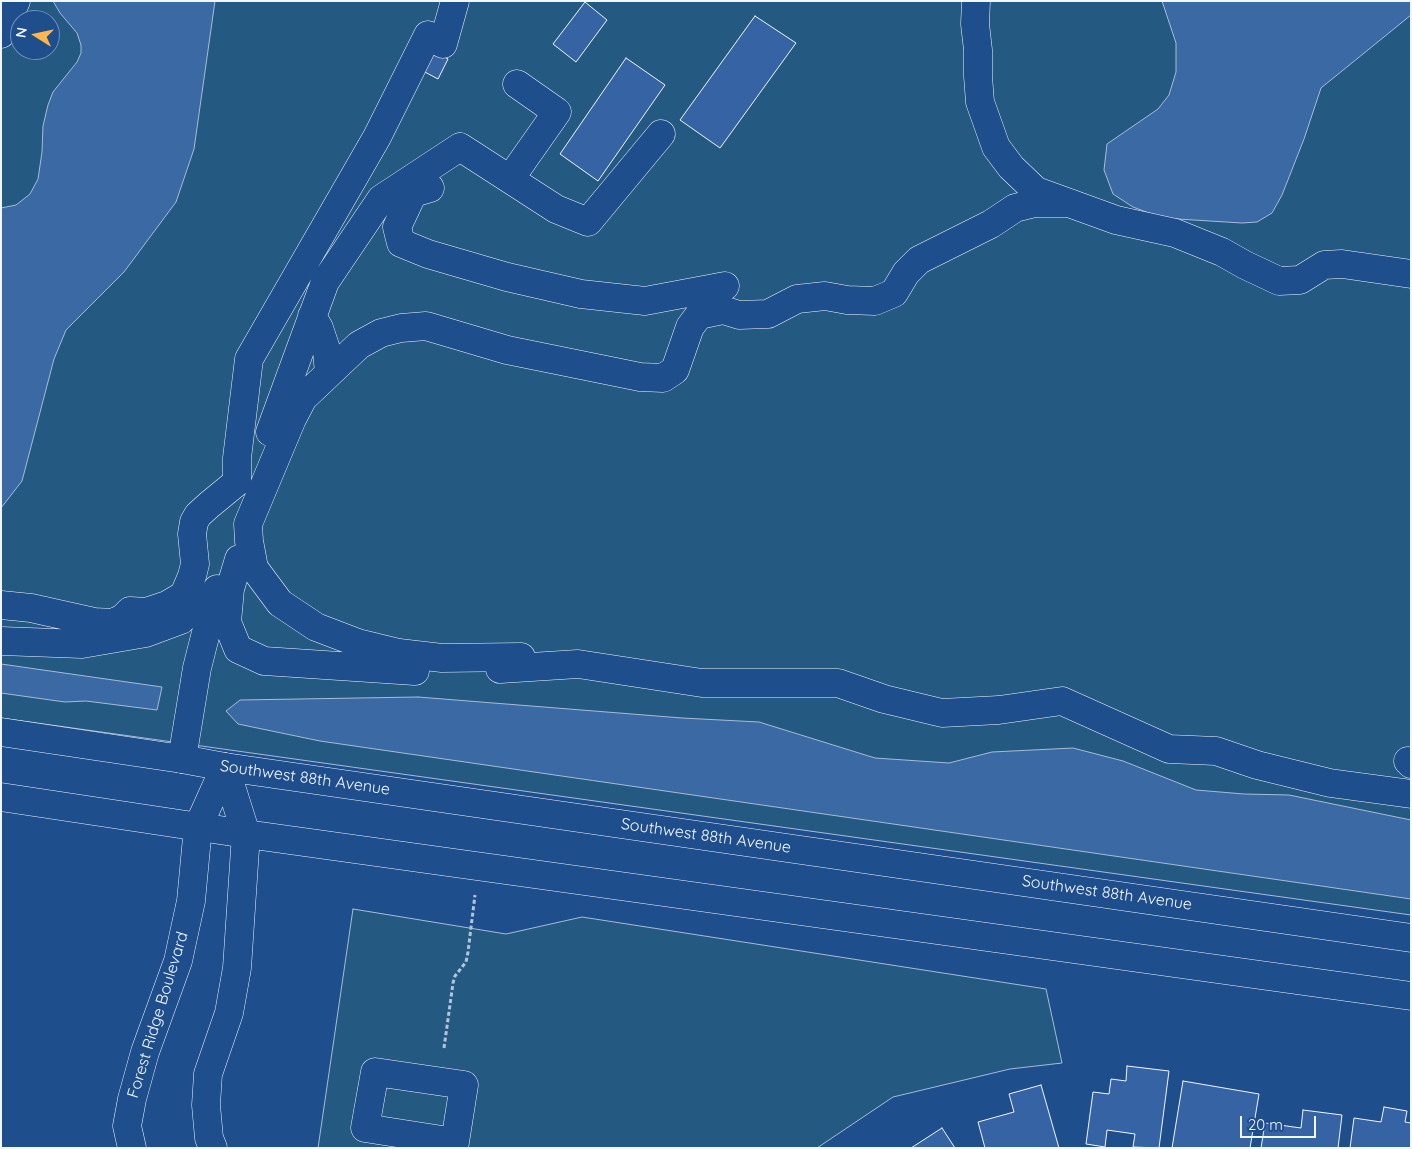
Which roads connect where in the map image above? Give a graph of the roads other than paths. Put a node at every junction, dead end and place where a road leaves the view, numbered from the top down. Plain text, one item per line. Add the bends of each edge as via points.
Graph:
1 (16, 1) edge
2 (455, 1) edge
3 (976, 1) edge
4 (1, 34) edge
5 (517, 84) dead end
6 (661, 134) dead end
7 (378, 137) junction
8 (510, 179) junction
9 (430, 188) dead end
10 (381, 199) junction
11 (1067, 203) junction
12 (1411, 274) edge
13 (726, 286) dead end
14 (312, 316) junction
15 (329, 373) junction
16 (239, 559) dead end
17 (200, 597) dead end
18 (1, 605) edge
19 (1, 641) edge
20 (521, 657) dead end
21 (1, 732) edge
22 (182, 758) junction
23 (225, 767) junction
24 (1411, 794) edge
25 (1, 797) edge
26 (198, 827) junction
27 (246, 834) junction
28 (1411, 938) edge
29 (1411, 996) edge
30 (132, 1148) edge
31 (213, 1148) edge

1 - 4 main road
2 - 7 main road via 443,44 428,35
3 - 11 main road via 980,102 996,147 1036,191
5 - 8 main road via 557,112
6 - 8 main road via 588,222 556,209
7 - 10 main road
7 - 18 main road via 249,359 236,458 237,482 194,522 195,564 184,595 146,612 130,611 113,623
8 - 10 main road via 460,147
9 - 13 main road via 413,193 397,227 401,243 428,254 581,294 645,301
10 - 14 main road via 325,282
11 - 12 main road via 1116,220 1175,232 1280,281 1300,280 1324,265 1342,264
11 - 15 main road via 1035,203 1016,208 919,260 906,273 894,293 876,301 825,296 797,299 768,314 739,315 723,310 698,315 690,327 675,370 664,378 640,377 507,350 426,326 381,333 359,345
14 - 15 main road via 328,352
14 - 22 main road via 220,578 197,668
15 - 20 main road via 303,398 248,524 254,568 280,603 316,627 358,643 399,653 442,658
16 - 24 main road via 230,589 227,622 238,650 264,661 453,675 578,664 702,683 838,683 884,699 942,713 999,710 1062,701 1170,749 1216,750 1258,765 1330,783
17 - 19 main road via 181,620 146,633 82,644
21 - 22 main road, Southwest 88th Avenue
22 - 23 main road, Southwest 88th Avenue
23 - 26 main road, Forest Ridge Boulevard
23 - 27 main road
23 - 28 main road, Southwest 88th Avenue
25 - 26 main road
26 - 27 main road
26 - 30 main road, Forest Ridge Boulevard via 191,901 178,961 132,1098 127,1126
27 - 29 main road
27 - 31 main road via 237,968 229,1013 208,1074 206,1106

